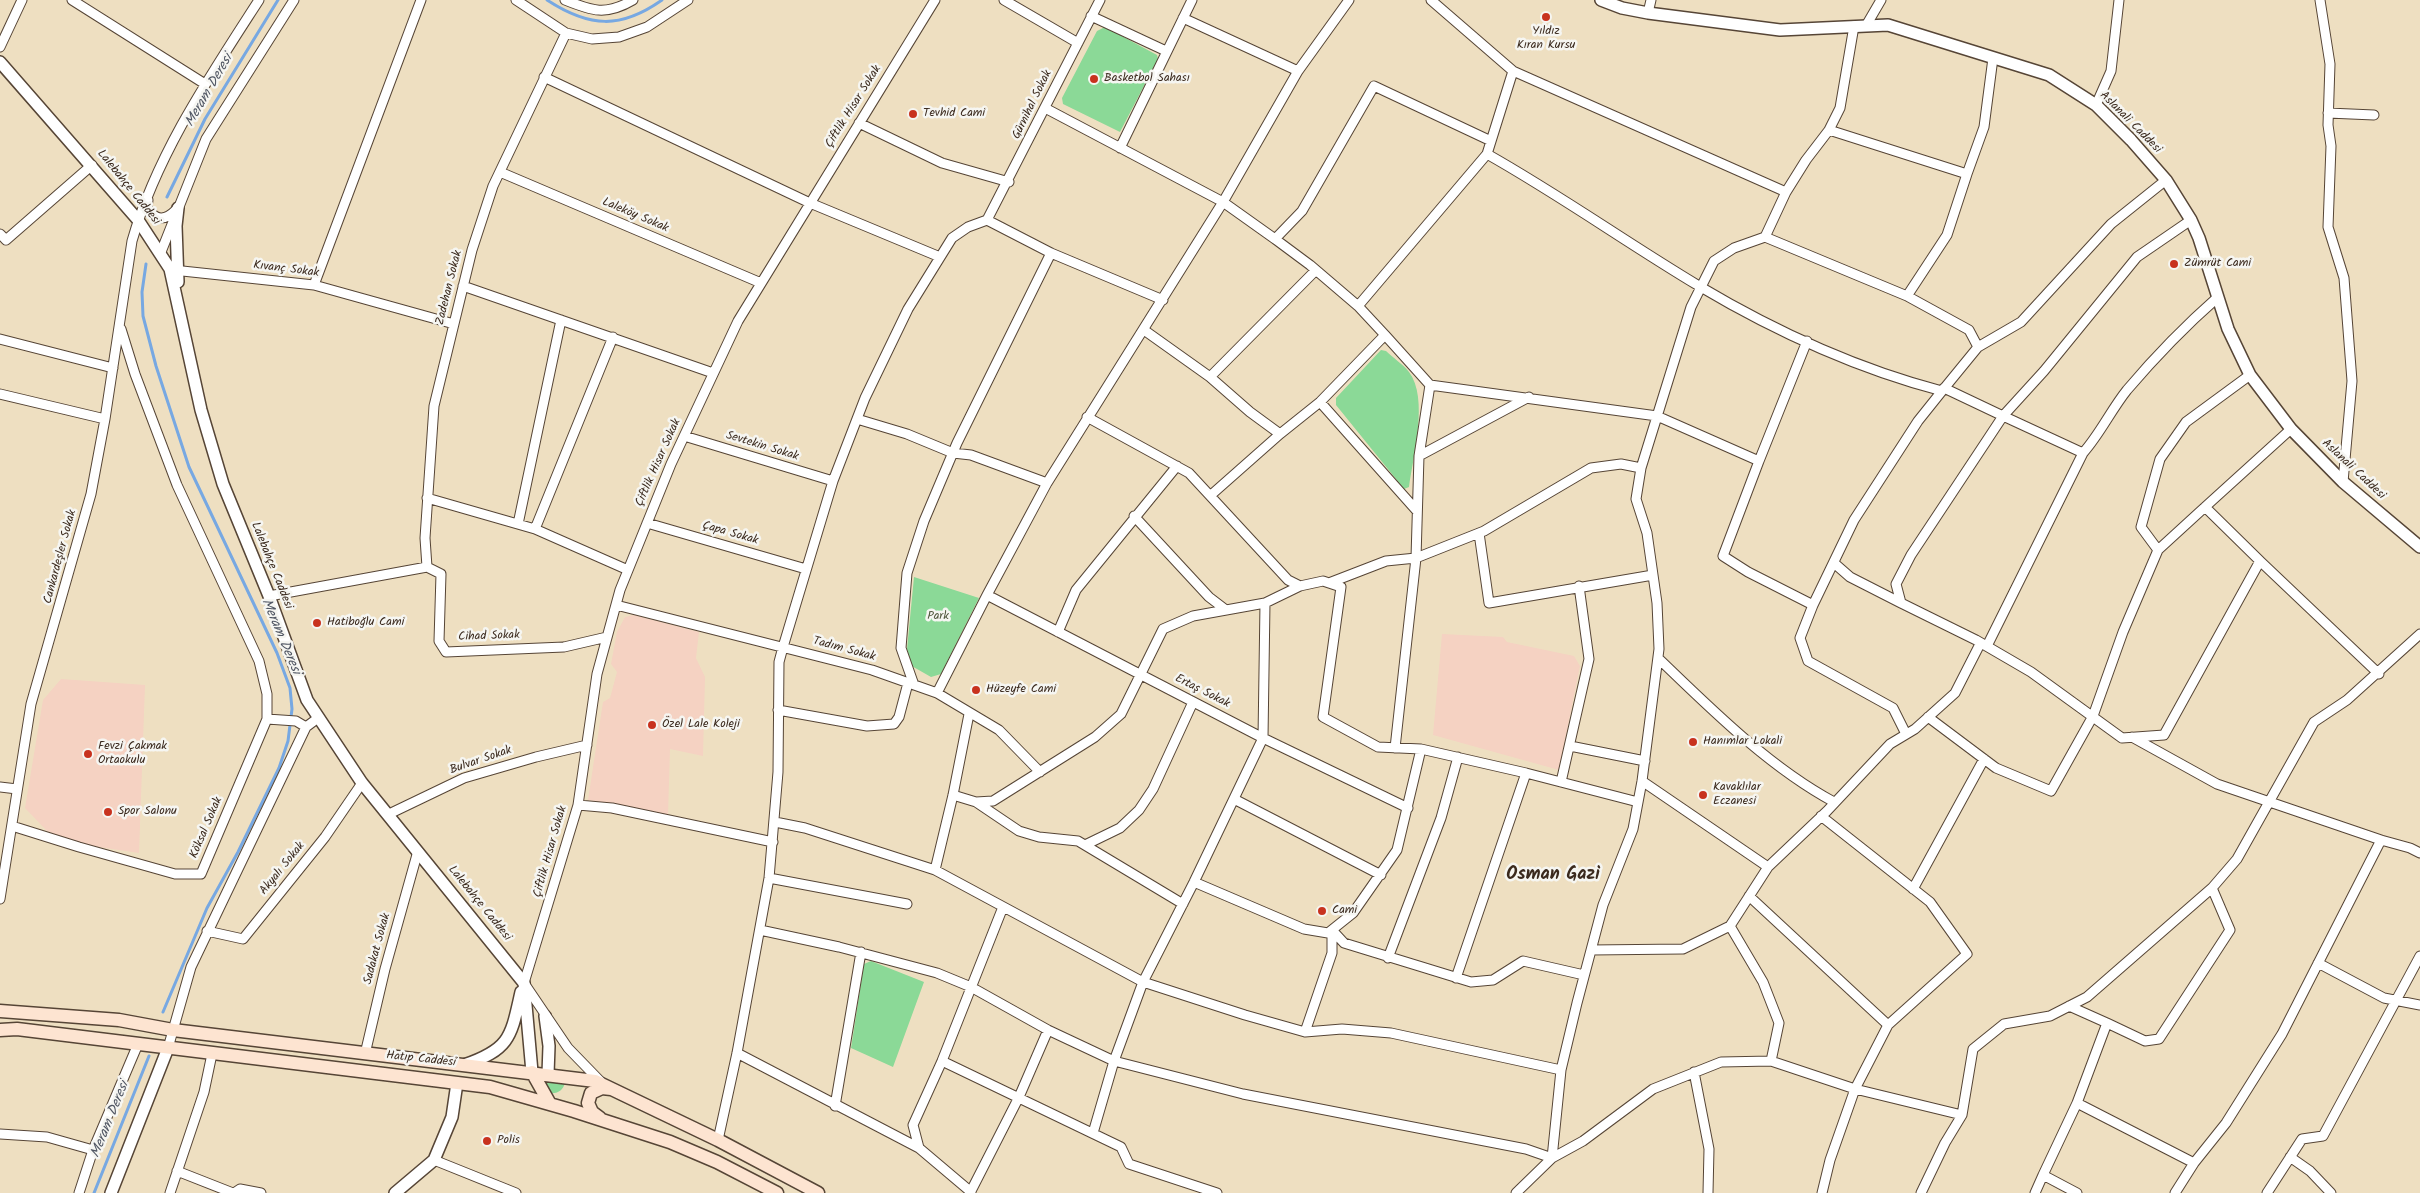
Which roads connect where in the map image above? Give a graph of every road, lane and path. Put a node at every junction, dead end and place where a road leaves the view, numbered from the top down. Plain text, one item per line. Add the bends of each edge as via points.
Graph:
1 (22, 0) edge
2 (72, 0) edge
3 (258, 0) edge
4 (294, 0) edge
5 (421, 0) edge
6 (516, 0) edge
7 (566, 0) edge
8 (633, 0) edge
9 (688, 0) edge
10 (935, 0) edge
11 (1004, 0) edge
12 (1100, 0) edge
13 (1192, 0) edge
14 (1349, 0) edge
15 (1431, 0) edge
16 (1601, 0) edge
17 (1651, 0) edge
18 (1881, 0) edge
19 (2120, 0) edge
20 (2320, 0) edge
21 (1648, 12) junction
22 (1091, 16) junction
23 (1183, 18) junction
24 (1867, 24) junction
25 (1854, 26) junction
26 (566, 33) junction
27 (1078, 43) junction
28 (0, 47) edge
29 (1166, 51) junction
30 (1993, 58) junction
31 (0, 62) edge
32 (1298, 71) junction
33 (1513, 71) junction
34 (544, 77) junction
35 (205, 84) junction
36 (2096, 105) junction
37 (1045, 108) junction
38 (2328, 113) junction
39 (2374, 115) dead end
40 (859, 123) junction
41 (1829, 130) junction
42 (1491, 141) junction
43 (1120, 148) junction
44 (1487, 154) junction
45 (92, 165) junction
46 (500, 172) junction
47 (1967, 174) junction
48 (2166, 180) junction
49 (1008, 182) junction
50 (1786, 192) junction
51 (149, 196) junction
52 (1223, 202) junction
53 (810, 203) junction
54 (178, 208) junction
55 (138, 220) junction
56 (987, 220) junction
57 (2191, 220) junction
58 (0, 234) edge
59 (1765, 237) junction
60 (1275, 239) junction
61 (161, 252) junction
62 (1051, 253) junction
63 (940, 257) junction
64 (174, 270) junction
65 (1316, 270) junction
66 (761, 283) junction
67 (314, 285) junction
68 (463, 286) junction
69 (1701, 287) junction
70 (1908, 296) junction
71 (2218, 297) junction
72 (1164, 300) junction
73 (1358, 306) junction
74 (561, 320) junction
75 (454, 324) junction
76 (120, 327) junction
77 (1144, 330) junction
78 (1384, 335) junction
79 (613, 337) junction
80 (0, 339) edge
81 (1807, 341) junction
82 (1978, 346) junction
83 (113, 368) junction
84 (713, 373) junction
85 (2250, 375) junction
86 (1210, 377) junction
87 (1430, 385) junction
88 (1943, 389) junction
89 (0, 394) edge
90 (1530, 397) junction
91 (1320, 402) junction
92 (1657, 416) junction
93 (2003, 416) junction
94 (1087, 417) junction
95 (105, 419) junction
96 (857, 419) junction
97 (2291, 430) junction
98 (1280, 434) junction
99 (684, 436) junction
100 (953, 453) junction
101 (2083, 453) junction
102 (1418, 456) junction
103 (1759, 461) junction
104 (1177, 466) junction
105 (1641, 468) junction
106 (833, 481) junction
107 (2343, 482) junction
108 (1047, 483) junction
109 (1211, 495) junction
110 (427, 498) junction
111 (2205, 507) junction
112 (1417, 511) junction
113 (1134, 516) junction
114 (647, 523) junction
115 (518, 524) junction
116 (534, 529) junction
117 (1479, 533) junction
118 (2420, 547) edge
119 (2158, 550) junction
120 (1416, 558) junction
121 (2260, 560) junction
122 (1834, 563) junction
123 (427, 567) junction
124 (628, 570) junction
125 (806, 570) junction
126 (1653, 575) junction
127 (1329, 583) junction
128 (1300, 586) junction
129 (1579, 586) junction
130 (987, 595) junction
131 (269, 596) junction
132 (1265, 603) junction
133 (1901, 603) junction
134 (616, 604) junction
135 (1813, 605) junction
136 (1226, 610) junction
137 (1058, 632) junction
138 (2420, 634) edge
139 (607, 637) junction
140 (1983, 645) junction
141 (783, 646) junction
142 (1658, 658) junction
143 (1139, 674) junction
144 (2379, 674) junction
145 (911, 684) junction
146 (938, 693) junction
147 (1193, 702) junction
148 (778, 710) junction
149 (968, 714) junction
150 (2092, 716) junction
151 (1928, 717) junction
152 (318, 718) junction
153 (272, 720) junction
154 (306, 727) junction
155 (1906, 734) junction
156 (2132, 737) junction
157 (1263, 738) junction
158 (587, 745) junction
159 (1570, 746) junction
160 (1395, 748) junction
161 (1421, 749) junction
162 (1458, 757) junction
163 (1984, 759) junction
164 (1645, 761) junction
165 (1040, 772) junction
166 (1526, 772) junction
167 (1642, 781) junction
168 (1561, 782) junction
169 (362, 783) junction
170 (0, 787) edge
171 (17, 789) junction
172 (953, 795) junction
173 (1234, 799) junction
174 (976, 802) junction
175 (1638, 802) junction
176 (1834, 802) junction
177 (2269, 802) junction
178 (578, 805) junction
179 (1408, 808) junction
180 (388, 814) junction
181 (1821, 816) junction
182 (775, 822) junction
183 (12, 826) junction
184 (2381, 840) junction
185 (772, 842) junction
186 (1085, 846) junction
187 (418, 851) junction
188 (2420, 853) edge
189 (1768, 867) junction
190 (935, 870) junction
191 (1381, 875) junction
192 (769, 878) junction
193 (1194, 882) junction
194 (1913, 888) junction
195 (2212, 888) junction
196 (1749, 896) junction
197 (0, 899) edge
198 (907, 904) dead end
199 (1183, 904) junction
200 (1003, 907) junction
201 (1730, 926) junction
202 (760, 930) junction
203 (1332, 930) junction
204 (208, 932) junction
205 (1591, 950) junction
206 (861, 952) junction
207 (2420, 956) edge
208 (1388, 958) junction
209 (2318, 963) junction
210 (1584, 975) junction
211 (1456, 978) junction
212 (1143, 982) junction
213 (524, 983) junction
214 (971, 987) junction
215 (2395, 1000) junction
216 (2420, 1005) edge
217 (2069, 1006) junction
218 (0, 1011) edge
219 (545, 1016) junction
220 (2107, 1023) junction
221 (1888, 1025) junction
222 (0, 1030) edge
223 (173, 1030) junction
224 (1048, 1030) junction
225 (1305, 1032) junction
226 (138, 1044) junction
227 (168, 1048) junction
228 (737, 1053) junction
229 (212, 1054) junction
230 (365, 1054) junction
231 (942, 1060) junction
232 (1114, 1061) junction
233 (1771, 1061) junction
234 (464, 1065) junction
235 (1562, 1070) junction
236 (532, 1072) junction
237 (1694, 1072) junction
238 (548, 1074) junction
239 (457, 1083) junction
240 (610, 1088) junction
241 (1855, 1089) junction
242 (1018, 1097) junction
243 (2076, 1103) junction
244 (550, 1104) junction
245 (836, 1106) junction
246 (1962, 1115) junction
247 (603, 1120) junction
248 (1093, 1133) junction
249 (0, 1134) edge
250 (718, 1140) junction
251 (918, 1148) junction
252 (93, 1150) junction
253 (2290, 1157) junction
254 (1552, 1158) junction
255 (434, 1160) junction
256 (2194, 1164) junction
257 (178, 1171) junction
258 (2043, 1175) junction
259 (498, 1189) edge
260 (970, 1192) edge
261 (79, 1193) edge
262 (111, 1193) edge
263 (170, 1193) edge
264 (233, 1193) edge
265 (261, 1193) edge
266 (395, 1193) edge
267 (516, 1193) edge
268 (777, 1193) edge
269 (818, 1193) edge
270 (1217, 1193) edge
271 (1516, 1193) edge
272 (1708, 1193) edge
273 (1822, 1193) edge
274 (1921, 1193) edge
275 (2034, 1193) edge
276 (2076, 1193) edge
277 (2175, 1193) edge
278 (2267, 1193) edge
279 (2331, 1193) edge

1 - 28 street
2 - 35 street
3 - 35 street, Cankardeşler Sokak
4 - 54 street via 206,139
5 - 67 street
6 - 26 street
7 - 8 street via 593,12 623,6
9 - 26 street via 647,27 620,37 592,39
10 - 40 street, Çiftlik Hisar Sokak
11 - 27 street
12 - 22 street, Gürnihal Sokak
13 - 23 street
14 - 32 street
15 - 33 street
16 - 21 street, Aslanali Caddesi via 1622,8
17 - 21 street
18 - 24 street
19 - 36 street via 2111,71
20 - 38 street via 2330,64
21 - 25 street, Aslanali Caddesi via 1780,30
22 - 27 street, Gürnihal Sokak
22 - 29 street
23 - 29 street
23 - 32 street
24 - 25 street, Aslanali Caddesi
24 - 30 street, Aslanali Caddesi via 1888,25
25 - 41 street via 1840,108
26 - 34 street, Zadehan Sokak
27 - 37 street, Gürnihal Sokak
29 - 43 street
30 - 36 street, Aslanali Caddesi via 2049,75
30 - 47 street via 1984,128
31 - 45 street, Lalebahçe Caddesi
32 - 52 street
33 - 42 street
33 - 50 street
34 - 46 street, Zadehan Sokak
34 - 53 street
35 - 51 street, Cankardeşler Sokak via 178,131
36 - 48 street, Aslanali Caddesi
37 - 43 street
37 - 49 street, Gürnihal Sokak
38 - 39 street
38 - 107 street via 2331,146 2328,226 2344,278 2352,380
40 - 49 street via 942,163
40 - 53 street, Çiftlik Hisar Sokak
41 - 47 street
41 - 50 street
42 - 44 street
42 - 60 street via 1374,86 1302,211
43 - 52 street
44 - 69 street via 1539,183
44 - 73 street
45 - 55 street, Lalebahçe Caddesi
45 - 58 street via 6,240
46 - 66 street, Laleköy Sokak
46 - 68 street, Zadehan Sokak via 472,250
47 - 70 street via 1947,235
48 - 57 street, Aslanali Caddesi
48 - 82 street via 2111,224 2021,322
49 - 56 street, Gürnihal Sokak
50 - 59 street
51 - 54 street via 147,208 152,216 168,218
51 - 55 street, Cankardeşler Sokak
52 - 60 street
52 - 72 street
53 - 63 street
53 - 66 street, Çiftlik Hisar Sokak
54 - 61 street
54 - 64 street
55 - 61 street, Lalebahçe Caddesi
55 - 76 street, Cankardeşler Sokak
56 - 62 street
56 - 63 street via 952,238
57 - 71 street, Aslanali Caddesi
57 - 93 street via 2137,257
59 - 69 street via 1734,248 1714,261
59 - 70 street
60 - 65 street
61 - 64 street, Lalebahçe Caddesi
62 - 72 street
62 - 100 street
63 - 96 street via 908,309
64 - 67 street, Kıvanç Sokak
64 - 131 street, Lalebahçe Caddesi via 201,410 223,484
65 - 73 street
65 - 86 street
66 - 84 street, Çiftlik Hisar Sokak
67 - 75 street, Kıvanç Sokak
68 - 74 street
68 - 75 street, Zadehan Sokak
69 - 81 street
69 - 92 street via 1691,307
70 - 82 street via 1969,330
71 - 85 street, Aslanali Caddesi via 2228,329
71 - 101 street via 2184,326 2126,392
72 - 77 street
73 - 78 street
74 - 79 street
74 - 115 street
75 - 110 street, Zadehan Sokak via 434,406
76 - 83 street, Cankardeşler Sokak
76 - 153 street via 177,485 260,661
77 - 86 street
77 - 94 street
78 - 87 street
78 - 91 street
79 - 84 street
79 - 116 street
80 - 83 street
81 - 88 street via 1906,380
81 - 103 street
82 - 88 street
83 - 95 street, Cankardeşler Sokak
84 - 99 street, Çiftlik Hisar Sokak
85 - 97 street, Aslanali Caddesi
85 - 119 street via 2186,422 2160,459 2141,527
86 - 98 street
87 - 90 street
87 - 102 street
88 - 93 street
88 - 122 street via 1918,421 1854,520
89 - 95 street
90 - 92 street
90 - 102 street
91 - 98 street
91 - 112 street
92 - 103 street
92 - 105 street
93 - 101 street
93 - 133 street via 1911,555 1896,584
94 - 104 street
94 - 108 street
95 - 171 street, Cankardeşler Sokak via 91,494 31,704
96 - 100 street via 907,434
96 - 106 street
97 - 107 street, Aslanali Caddesi
97 - 111 street
98 - 109 street
99 - 106 street, Sevtekin Sokak
99 - 114 street, Çiftlik Hisar Sokak
100 - 108 street via 971,456
100 - 145 street via 924,521 907,573 901,648
101 - 140 street
102 - 112 street
103 - 135 street via 1723,556
104 - 109 street
104 - 113 street
105 - 117 street via 1620,464 1591,468
105 - 126 street via 1636,499 1647,533
106 - 125 street
107 - 118 street, Aslanali Caddesi
108 - 130 street
109 - 128 street via 1288,580
110 - 115 street
110 - 123 street, Zadehan Sokak via 424,538
111 - 119 street
111 - 121 street
112 - 120 street
113 - 136 street via 1209,597
113 - 137 street via 1076,590
114 - 124 street, Çiftlik Hisar Sokak
114 - 125 street, Çapa Sokak
115 - 116 street
116 - 124 street
117 - 120 street
117 - 129 street via 1489,603
119 - 150 street
120 - 127 street via 1386,561
120 - 160 street
121 - 144 street
121 - 156 street via 2164,735
122 - 133 street via 1850,577
122 - 135 street
123 - 131 street
123 - 139 street, Cihad Sokak via 441,574 439,641 446,652 564,647
124 - 134 street, Çiftlik Hisar Sokak
125 - 141 street
126 - 129 street
126 - 142 street
127 - 128 street via 1323,581
127 - 160 street via 1341,588 1323,717 1378,747
128 - 132 street
129 - 159 street via 1589,659
130 - 137 street, Ertaş Sokak
130 - 146 street
131 - 152 street, Lalebahçe Caddesi via 307,700
132 - 136 street
132 - 157 street
133 - 140 street
134 - 139 street, Çiftlik Hisar Sokak
134 - 141 street, Tadım Sokak
135 - 155 street via 1800,638 1808,661 1893,708
136 - 143 street via 1193,616 1163,629
137 - 143 street, Ertaş Sokak
138 - 144 street
139 - 158 street, Çiftlik Hisar Sokak via 597,674
140 - 150 street via 2031,672
140 - 151 street via 1955,693
141 - 145 street, Tadım Sokak
141 - 148 street via 779,662
142 - 164 street
142 - 176 street via 1702,701 1782,768
143 - 147 street, Ertaş Sokak
143 - 165 street via 1121,714 1095,737
144 - 177 street via 2314,722
145 - 146 street, Tadım Sokak
145 - 148 street via 894,724 867,726
146 - 149 street, Tadım Sokak
147 - 157 street, Ertaş Sokak
147 - 186 street via 1153,789 1138,810 1120,828
148 - 182 street
149 - 165 street, Tadım Sokak via 999,730
149 - 172 street
150 - 156 street via 2122,738
150 - 163 street via 2051,791 1996,768
151 - 155 street
151 - 163 street
152 - 154 street
152 - 169 street, Lalebahçe Caddesi
153 - 154 street via 296,721
153 - 183 street, Köksal Sokak via 201,874 176,874
154 - 204 street
155 - 176 street via 1890,744
156 - 177 street via 2217,784
157 - 173 street
157 - 179 street, Ertaş Sokak
158 - 178 street, Çiftlik Hisar Sokak
158 - 180 street, Bulvar Sokak via 536,756 464,778
159 - 164 street
159 - 168 street
160 - 161 street
161 - 162 street
161 - 179 street
162 - 166 street
162 - 208 street via 1441,818
163 - 194 street
164 - 167 street
165 - 174 street via 992,801
166 - 168 street
166 - 211 street
167 - 175 street
167 - 189 street
168 - 175 street
169 - 180 street, Lalebahçe Caddesi
169 - 204 street, Akyalı Sokak via 325,838 244,939
170 - 171 street
171 - 183 street, Cankardeşler Sokak
172 - 174 street
172 - 190 street
173 - 191 street
173 - 193 street
174 - 186 street via 1019,832 1078,841
175 - 205 street via 1633,829 1603,905
176 - 181 street
177 - 184 street
177 - 195 street via 2237,859
178 - 185 street via 612,808
178 - 213 street, Çiftlik Hisar Sokak
179 - 191 street via 1397,850
180 - 187 street, Lalebahçe Caddesi
181 - 189 street
181 - 194 street
182 - 185 street
182 - 190 street via 805,828
183 - 197 street, Cankardeşler Sokak
184 - 188 street
184 - 209 street
185 - 192 street
186 - 199 street
187 - 213 street, Lalebahçe Caddesi
187 - 230 street, Sadakat Sokak
189 - 196 street
190 - 200 street
191 - 203 street via 1352,913
192 - 198 street
192 - 202 street
193 - 199 street
193 - 203 street via 1304,929 1328,934
194 - 221 street via 1930,902 1966,954
195 - 217 street via 2087,997
195 - 220 street via 2230,930 2159,1039 2145,1040
196 - 201 street
196 - 221 street
199 - 212 street
200 - 212 street
200 - 214 street
201 - 205 street via 1683,950
201 - 233 street via 1763,982 1779,1024
202 - 206 street
202 - 228 street
203 - 208 street via 1344,943
203 - 225 street via 1332,953
204 - 223 street via 191,967
205 - 210 street
206 - 214 street via 937,973
206 - 245 street
207 - 215 street
208 - 211 street
209 - 215 street via 2362,988
209 - 256 street via 2282,1034 2226,1123
210 - 211 street via 1523,961 1493,980 1471,982
210 - 235 street
212 - 225 street
212 - 232 street
213 - 219 street
213 - 234 street via 514,1025 503,1045 488,1057
213 - 236 street
214 - 224 street
214 - 231 street
215 - 216 street
215 - 253 street via 2323,1136 2302,1139
217 - 220 street
217 - 246 street via 2050,1016 2004,1024 1973,1049
218 - 223 main road, Hatıp Caddesi via 119,1020
219 - 238 street
219 - 240 street via 568,1048
220 - 243 street
221 - 241 street
222 - 226 main road, Hatıp Caddesi via 17,1029
223 - 227 street
223 - 230 main road, Hatıp Caddesi
224 - 232 street
224 - 242 street
225 - 235 street via 1342,1029 1391,1033
226 - 227 main road, Hatıp Caddesi
226 - 252 street
227 - 229 main road, Hatıp Caddesi
227 - 262 street
228 - 245 street
228 - 250 street
229 - 239 main road, Hatıp Caddesi
229 - 257 street via 204,1092
230 - 234 main road, Hatıp Caddesi
231 - 242 street
231 - 251 street via 913,1125
232 - 248 street
232 - 254 street via 1243,1094 1526,1149
233 - 237 street via 1721,1062
233 - 241 street
234 - 236 main road, Hatıp Caddesi
235 - 254 street
236 - 238 main road, Hatıp Caddesi
236 - 244 main road
237 - 254 street via 1652,1089 1583,1141
237 - 272 street via 1709,1149
238 - 240 main road, Hatıp Caddesi via 595,1081
239 - 244 main road, Hatıp Caddesi
239 - 255 street via 452,1117
240 - 247 main road via 591,1093 588,1102 592,1112
240 - 250 main road, Hatıp Caddesi
241 - 246 street
241 - 273 street
242 - 248 street
242 - 260 street
243 - 256 street
243 - 258 street
244 - 247 main road, Hatıp Caddesi
245 - 251 street
246 - 274 street
247 - 268 main road, Hatıp Caddesi via 670,1142
248 - 270 street via 1121,1147 1130,1164
249 - 252 street via 47,1137
250 - 269 main road, Hatıp Caddesi
251 - 260 street
252 - 261 street
253 - 278 street
253 - 279 street via 2310,1171
254 - 271 street
255 - 259 street
255 - 266 street
256 - 277 street
257 - 263 street
257 - 264 street
258 - 275 street
258 - 276 street
259 - 267 street
264 - 265 street via 240,1189

